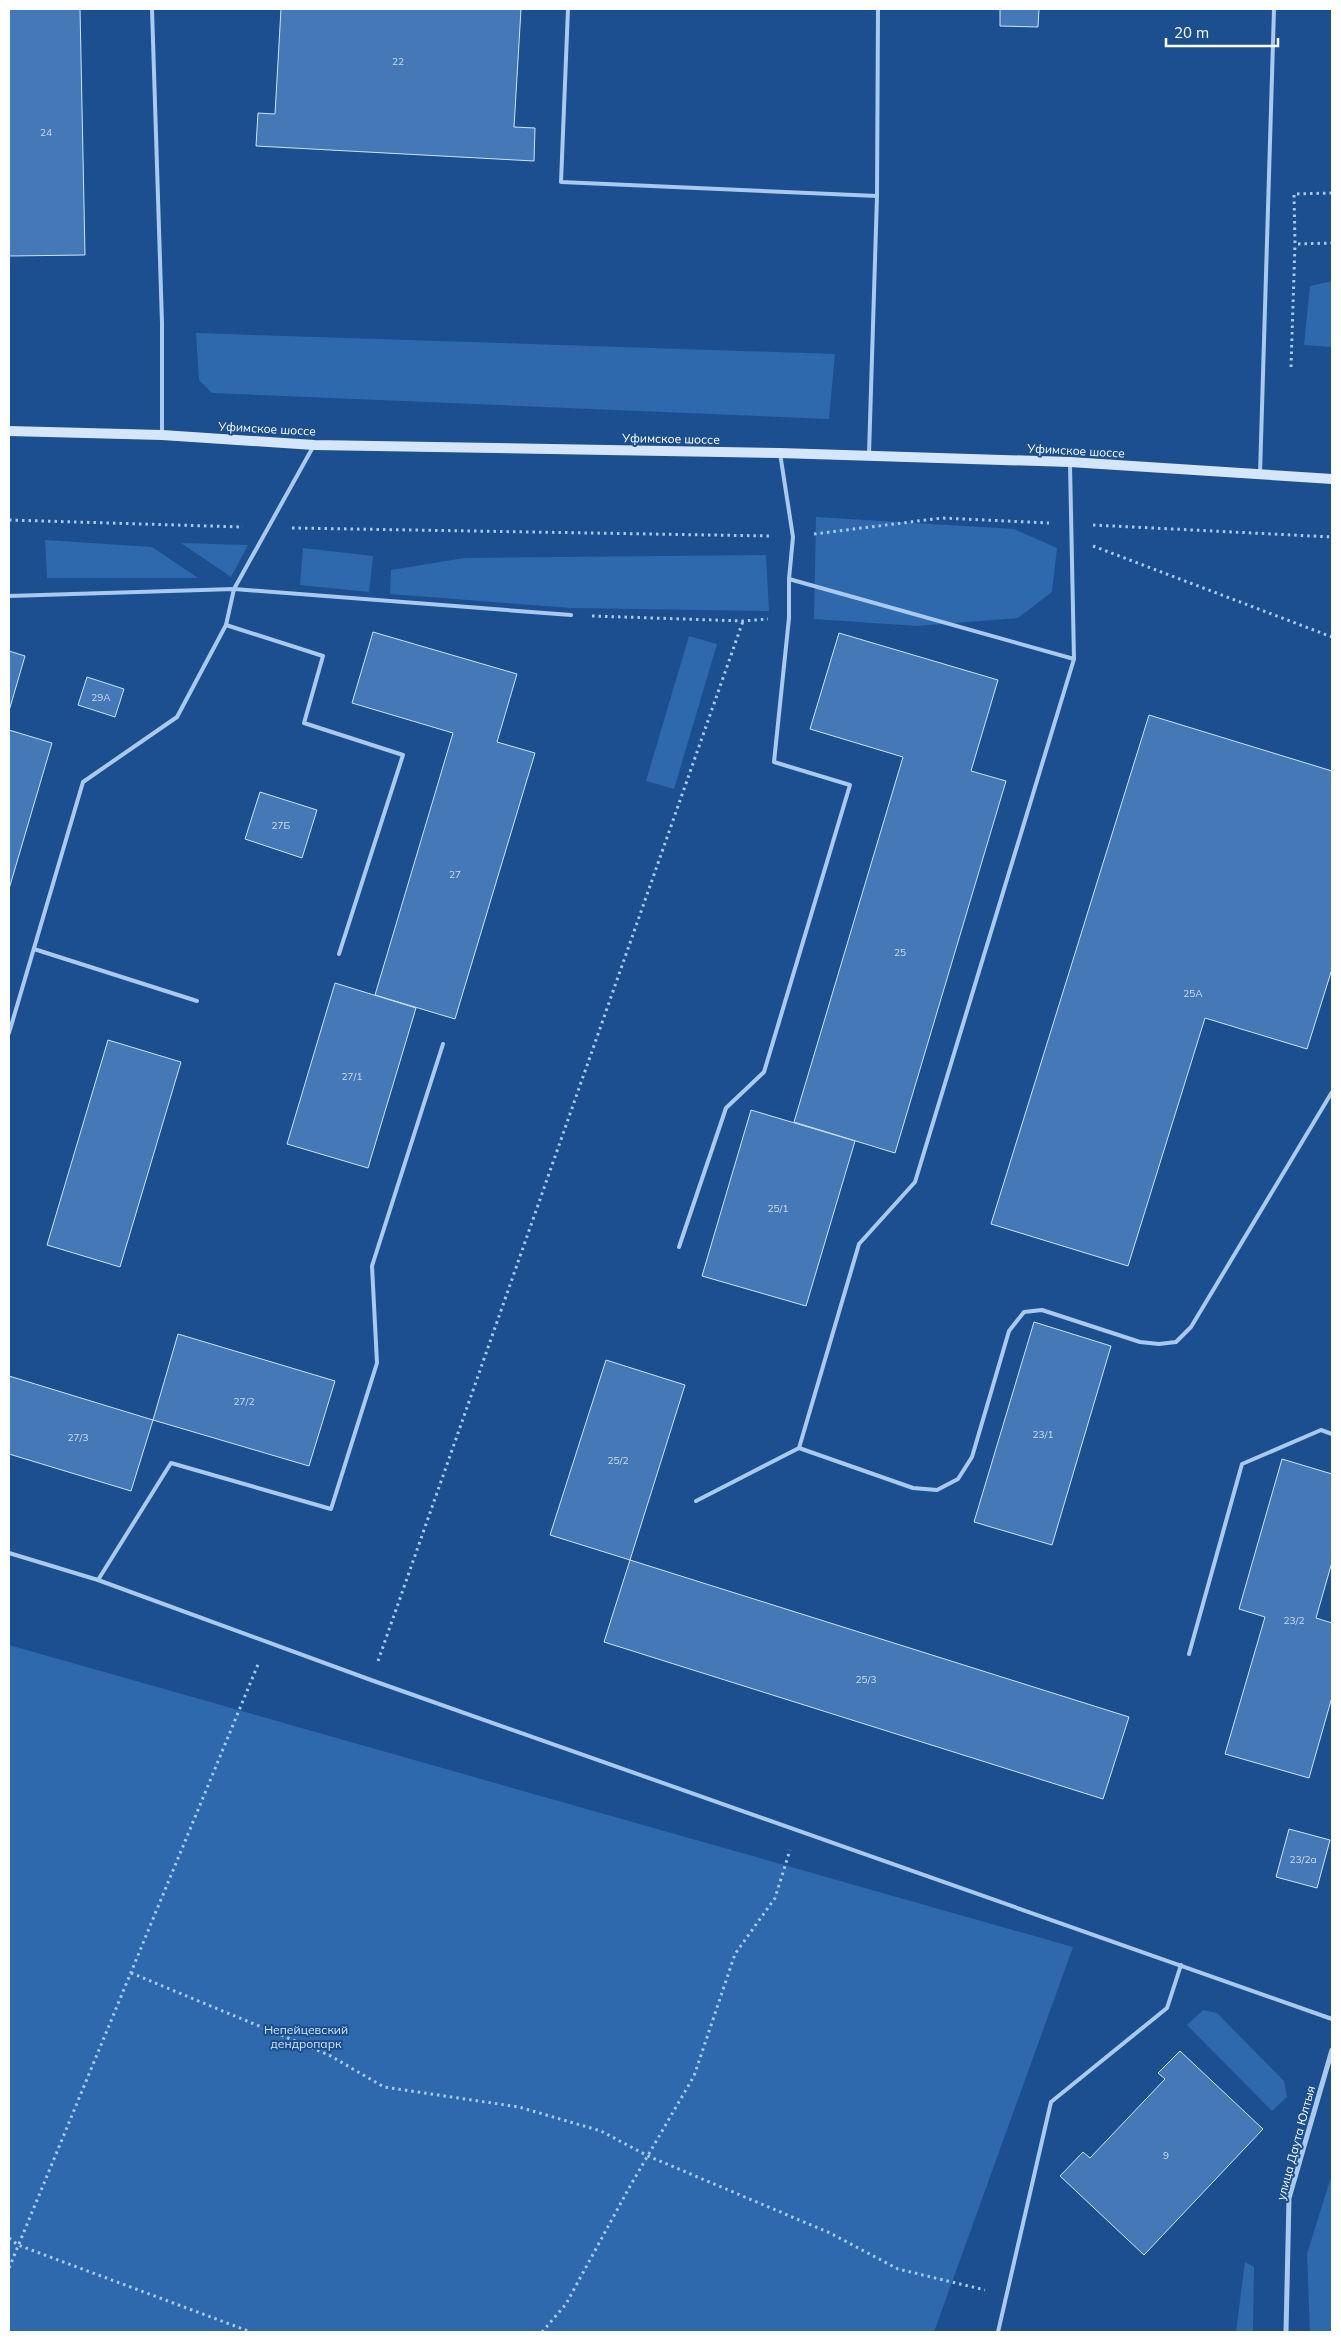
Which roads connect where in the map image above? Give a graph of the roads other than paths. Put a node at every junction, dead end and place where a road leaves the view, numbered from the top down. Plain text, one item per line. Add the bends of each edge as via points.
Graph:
1 (152, 9) edge
2 (568, 9) edge
3 (878, 9) edge
4 (1274, 9) edge
5 (876, 196) junction
6 (9, 430) edge
7 (162, 435) junction
8 (314, 444) junction
9 (780, 453) junction
10 (868, 456) junction
11 (1070, 462) junction
12 (1260, 474) junction
13 (1332, 478) edge
14 (789, 579) junction
15 (234, 589) junction
16 (9, 596) edge
17 (571, 615) road end
18 (226, 624) junction
19 (1074, 659) junction
20 (34, 949) junction
21 (339, 954) dead end
22 (197, 1001) dead end
23 (9, 1033) edge
24 (442, 1044) dead end
25 (1332, 1092) edge
26 (679, 1247) dead end
27 (1332, 1434) edge
28 (799, 1448) junction
29 (696, 1501) dead end
30 (9, 1553) edge
31 (98, 1580) junction
32 (1189, 1654) dead end
33 (1181, 1965) junction
34 (1332, 2019) edge
35 (1332, 2050) edge
36 (998, 2332) edge
37 (1286, 2332) edge

1 - 7 lane via 162,323
2 - 5 lane via 561,182
3 - 5 lane
4 - 12 lane
5 - 10 lane
6 - 7 main road, Уфимское шоссе
7 - 8 main road, Уфимское шоссе
8 - 9 main road, Уфимское шоссе
8 - 15 lane
9 - 10 main road, Уфимское шоссе
9 - 14 lane via 793,537
10 - 11 main road, Уфимское шоссе
11 - 12 main road, Уфимское шоссе
11 - 19 lane
12 - 13 main road, Уфимское шоссе
14 - 19 lane
14 - 26 lane via 789,618 774,762 850,785 764,1072 726,1108
15 - 16 lane
15 - 17 lane
15 - 18 lane
18 - 20 lane via 177,717 83,782
18 - 21 lane via 323,656 304,723 403,755
19 - 28 lane via 916,1182 859,1244
20 - 22 lane
20 - 23 lane
24 - 31 lane via 372,1266 377,1363 331,1509 171,1463
25 - 28 lane via 1191,1327 1176,1342 1140,1342 1042,1310 1024,1312 1009,1330 972,1457 958,1479 937,1490 914,1488
27 - 32 lane via 1321,1430 1242,1464
28 - 29 lane
30 - 31 lane
31 - 33 lane via 371,1680
33 - 34 lane
33 - 36 lane via 1167,2008 1051,2102
35 - 37 street, улица Даута Юлтыя via 1289,2198

